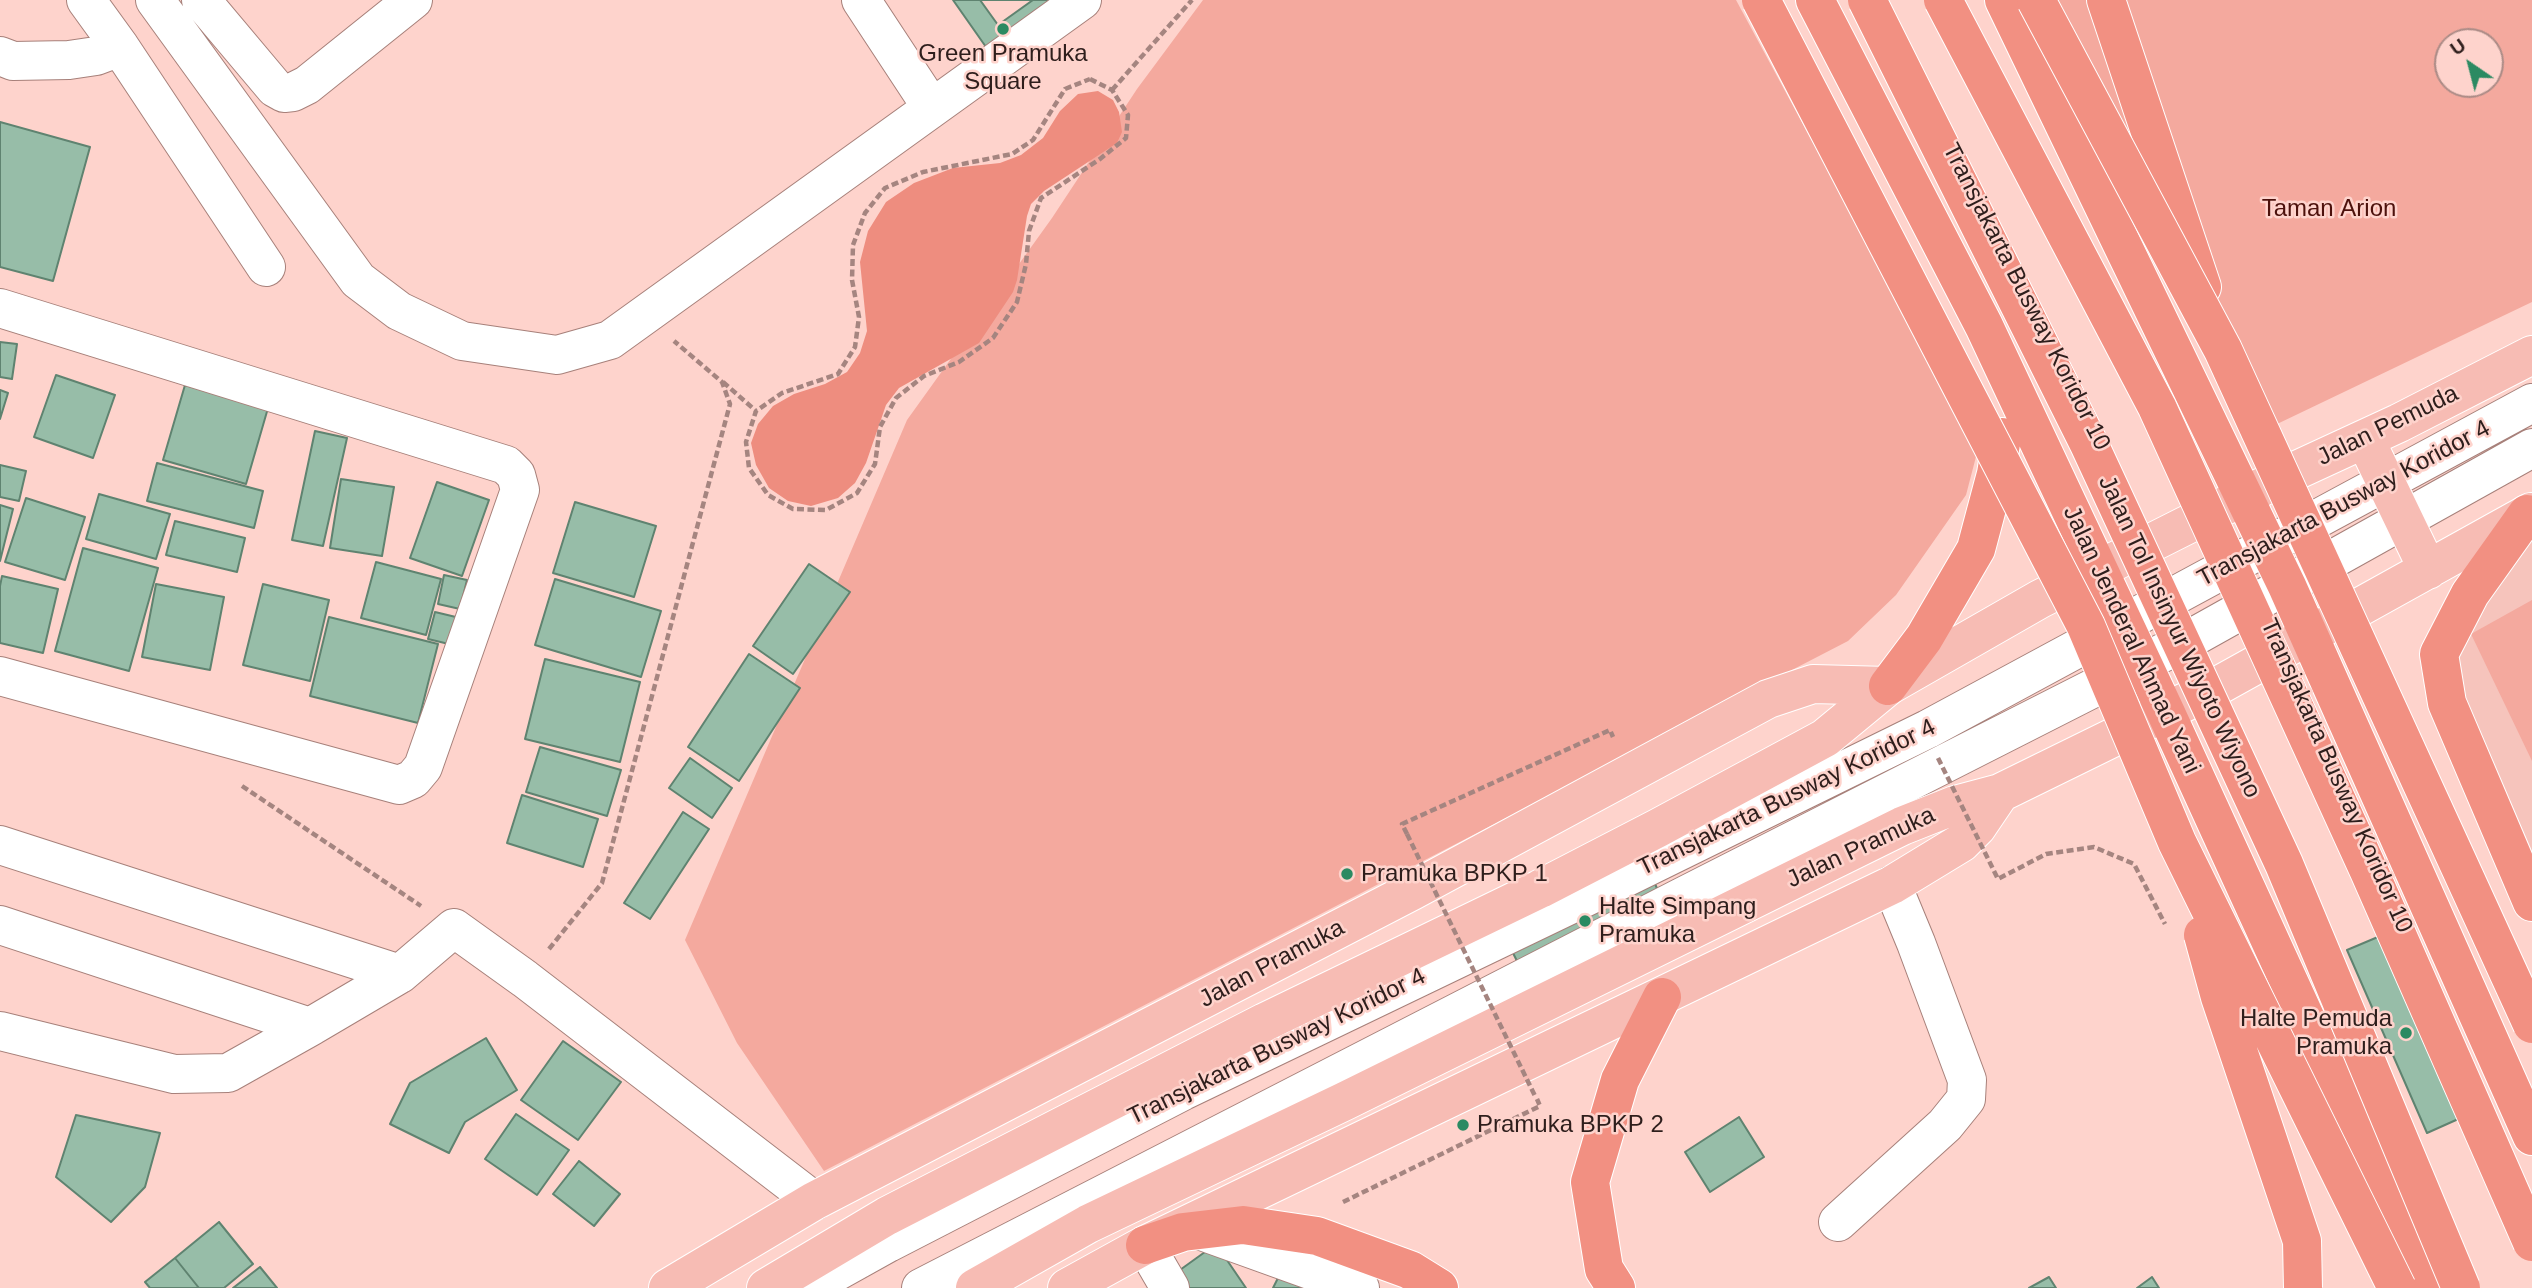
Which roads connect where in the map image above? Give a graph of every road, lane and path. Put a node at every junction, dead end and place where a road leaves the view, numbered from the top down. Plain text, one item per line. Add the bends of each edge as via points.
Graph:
1 (86, 0) edge
2 (413, 0) edge
3 (861, 0) edge
4 (1082, 0) edge
5 (1192, 0) edge
6 (1761, 0) edge
7 (1815, 0) edge
8 (1870, 0) edge
9 (1943, 0) edge
10 (1952, 0) edge
11 (2004, 0) edge
12 (2036, 0) edge
13 (2106, 0) edge
14 (182, 5) edge
15 (120, 47) junction
16 (4, 49) edge
17 (1112, 90) junction
18 (932, 108) junction
19 (266, 267) dead end
20 (0, 308) edge
21 (644, 315) junction
22 (2223, 350) junction
23 (2532, 355) edge
24 (722, 382) junction
25 (2011, 385) junction
26 (2532, 402) edge
27 (756, 411) junction
28 (2365, 439) junction
29 (2532, 448) edge
30 (2385, 481) junction
31 (2230, 504) junction
32 (2529, 513) edge
33 (2403, 519) junction
34 (2149, 544) junction
35 (2253, 552) junction
36 (2098, 570) junction
37 (2428, 570) junction
38 (2273, 594) junction
39 (2172, 596) junction
40 (2123, 623) junction
41 (2190, 639) junction
42 (2296, 643) junction
43 (2142, 664) junction
44 (0, 676) edge
45 (1888, 686) junction
46 (2214, 688) junction
47 (2166, 713) junction
48 (1631, 773) junction
49 (236, 784) dead end
50 (2000, 793) junction
51 (2177, 842) junction
52 (0, 845) edge
53 (1892, 885) junction
54 (2532, 902) edge
55 (0, 925) edge
56 (454, 928) junction
57 (400, 974) junction
58 (525, 979) junction
59 (1662, 997) junction
60 (2532, 1024) edge
61 (310, 1027) junction
62 (0, 1031) edge
63 (1536, 1098) dead end
64 (1541, 1106) dead end
65 (2532, 1136) edge
66 (814, 1201) junction
67 (1343, 1202) dead end
68 (887, 1216) junction
69 (1838, 1222) dead end
70 (2532, 1224) edge
71 (1199, 1230) junction
72 (1060, 1240) junction
73 (2532, 1242) edge
74 (1145, 1245) junction
75 (668, 1288) edge
76 (766, 1288) edge
77 (807, 1288) edge
78 (921, 1288) edge
79 (975, 1288) edge
80 (1067, 1288) edge
81 (1170, 1288) edge
82 (1360, 1288) edge
83 (1439, 1288) edge
84 (1616, 1288) edge
85 (2303, 1288) edge
86 (2397, 1288) edge
87 (2429, 1288) edge
88 (2461, 1288) edge
89 (2482, 1288) edge

1 - 15 street
2 - 14 street via 307,85 284,93
3 - 18 street
4 - 18 street
5 - 17 path
6 - 51 highway, bridge via 2086,626
7 - 25 highway, Jalan Jenderal Ahmad Yani
8 - 34 street, Transjakarta Busway Koridor 10 via 1924,93
8 - 88 highway, Jalan Tol Insinyur Wiyoto Wiyono, bridge via 2089,444 2272,839
9 - 73 highway, bridge via 2157,407
10 - 31 street
11 - 31 highway
12 - 22 highway, bridge
13 - 22 highway, bridge
14 - 21 street via 358,280 399,312 462,341 557,355 610,340
15 - 16 street via 69,60
15 - 19 street
17 - 27 path via 1090,79 1065,89 1033,140 1012,153 923,172 885,188 865,213 853,245 852,280 859,317 855,347 838,374 782,393
17 - 27 path via 1128,115 1126,138 1041,198 1028,232 1017,302 993,338 959,362 924,376 896,398 880,427 875,464 858,492 826,510 793,509 768,495 749,468 746,442
18 - 21 street
20 - 44 street via 506,465 516,475 520,490 423,767 413,779 399,785
21 - 24 path
22 - 60 highway, bridge
23 - 28 main road, Jalan Pemuda
24 - 27 path
24 - 58 path via 730,404 601,883
25 - 36 highway, Jalan Jenderal Ahmad Yani
25 - 45 highway via 1996,474 1976,549 1924,638
26 - 30 street, Transjakarta Busway Koridor 4
28 - 30 main road
28 - 31 main road, Jalan Pemuda
29 - 33 street, Transjakarta Busway Koridor 4
30 - 33 main road
30 - 35 street, Transjakarta Busway Koridor 4
31 - 34 main road, Jalan Pramuka
31 - 35 highway
32 - 37 main road
32 - 54 highway via 2470,594 2439,654 2447,703
33 - 37 main road
33 - 38 street, Transjakarta Busway Koridor 4
34 - 36 main road, Jalan Pramuka
34 - 39 street, Transjakarta Busway Koridor 10
35 - 38 highway
35 - 39 street, Transjakarta Busway Koridor 4
36 - 40 highway, Jalan Jenderal Ahmad Yani
36 - 45 main road, Jalan Pramuka
37 - 42 main road
38 - 41 street, Transjakarta Busway Koridor 4
38 - 42 highway
39 - 40 street, Transjakarta Busway Koridor 4
39 - 41 street, Transjakarta Busway Koridor 10
40 - 43 highway, Jalan Jenderal Ahmad Yani
40 - 77 street, Transjakarta Busway Koridor 4 via 1928,729 1183,1091
41 - 43 street, Transjakarta Busway Koridor 4
41 - 46 street, Transjakarta Busway Koridor 10
42 - 46 main road, Jalan Pramuka
42 - 65 highway
42 - 70 street, Transjakarta Busway Koridor 10
43 - 47 highway, Jalan Jenderal Ahmad Yani
43 - 78 street, Transjakarta Busway Koridor 4
45 - 48 main road, Jalan Pramuka via 1813,684 1768,699
45 - 68 main road, Jalan Pramuka via 1825,738 1658,828
46 - 47 main road, Jalan Pramuka
46 - 89 street, Transjakarta Busway Koridor 10
47 - 50 main road, Jalan Pramuka
47 - 87 highway, Jalan Jenderal Ahmad Yani
48 - 63 path, bridge via 1610,730 1402,824
48 - 66 main road, Jalan Pramuka
49 - 56 path
50 - 53 main road, Jalan Pramuka via 1961,843
50 - 72 main road, Jalan Pramuka via 1902,826
51 - 85 highway, bridge via 2220,996 2302,1241
51 - 86 highway, bridge
52 - 57 street
53 - 59 main road, Jalan Pramuka
53 - 69 street via 1967,1080 1966,1099 1945,1125
55 - 61 street
56 - 57 street
56 - 58 street
57 - 61 street
58 - 66 street
59 - 74 main road, Jalan Pramuka
59 - 84 highway via 1620,1080 1590,1182 1604,1269
61 - 62 street via 228,1073 174,1074
64 - 67 path
66 - 68 main road
66 - 75 main road, Jalan Pramuka
68 - 76 main road, Jalan Pramuka
71 - 74 highway
71 - 82 street
71 - 83 highway via 1243,1225 1317,1236 1409,1270
72 - 74 main road
72 - 79 main road, Jalan Pramuka
74 - 80 main road, Jalan Pramuka
74 - 81 street

